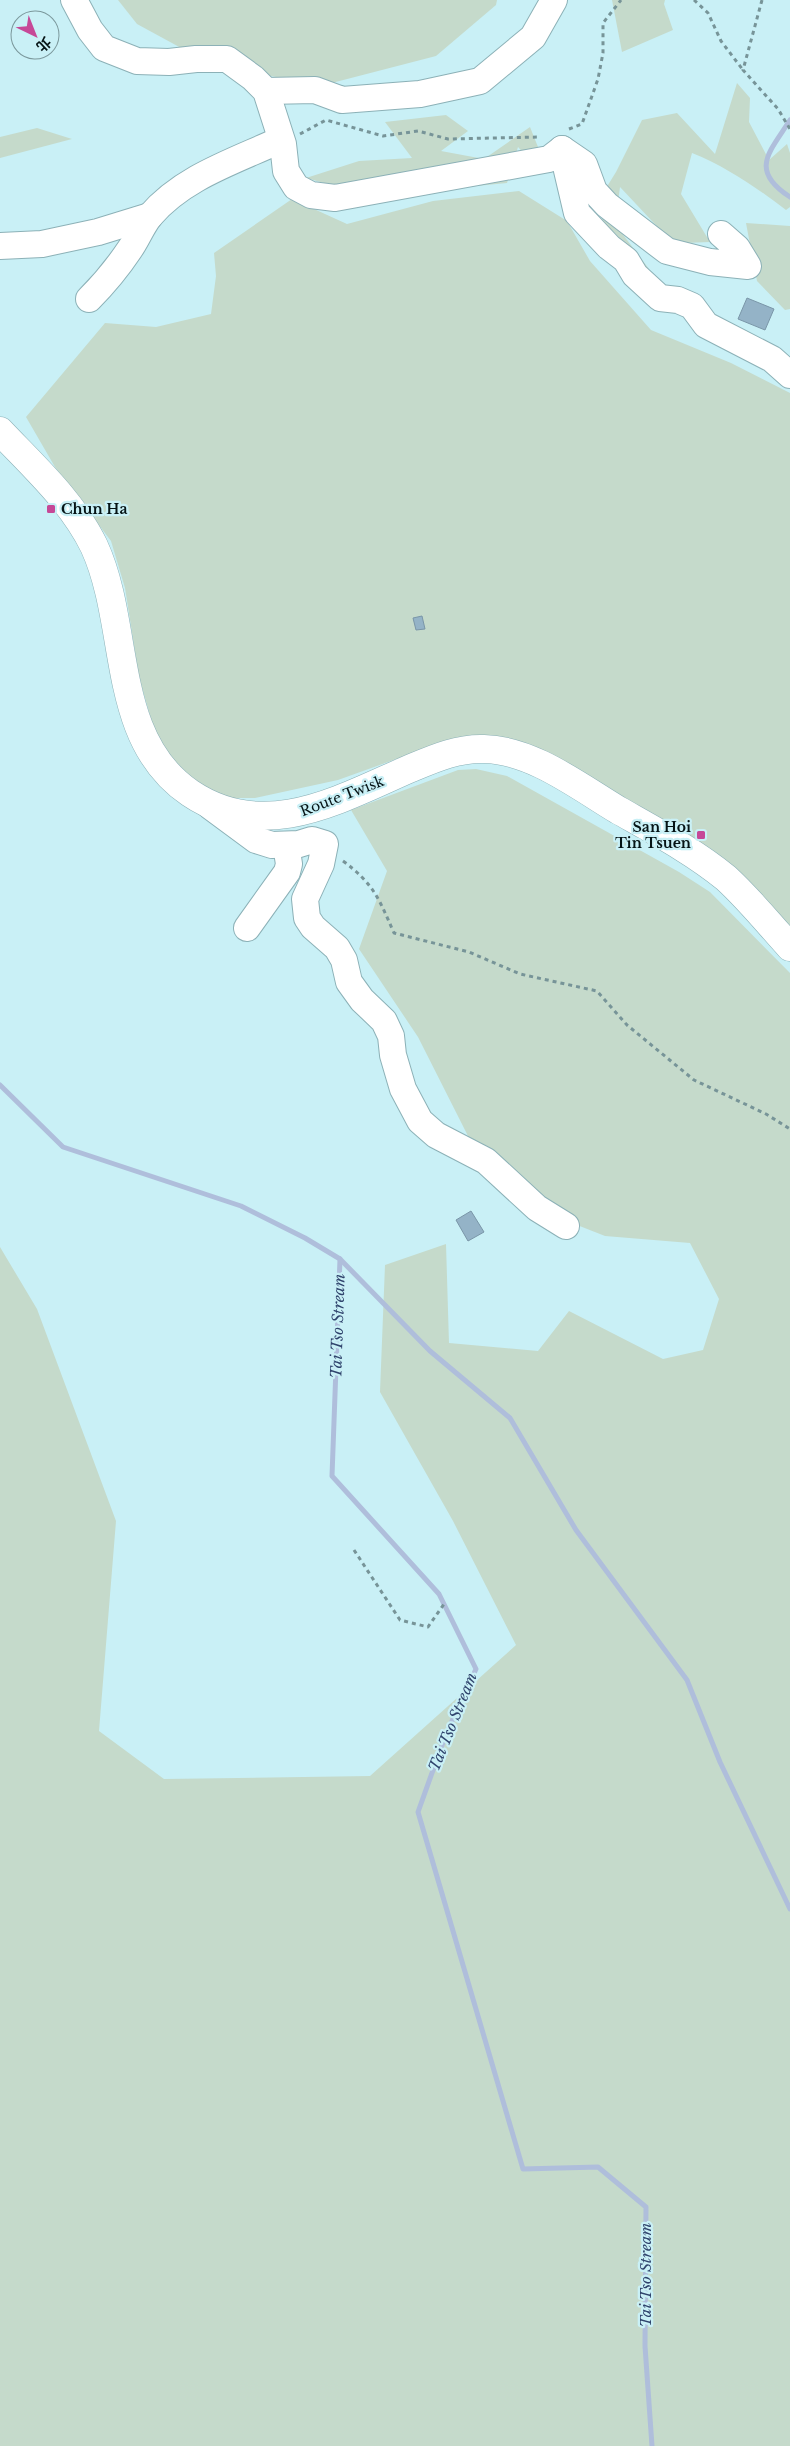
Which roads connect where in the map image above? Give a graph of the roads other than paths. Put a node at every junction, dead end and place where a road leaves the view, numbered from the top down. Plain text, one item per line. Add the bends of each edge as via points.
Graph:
1 (74, 0) edge
2 (554, 0) edge
3 (266, 91) junction
4 (557, 138) junction
5 (282, 142) junction
6 (150, 216) junction
7 (721, 234) dead end
8 (0, 246) edge
9 (89, 299) dead end
10 (790, 375) edge
11 (0, 431) edge
12 (203, 800) junction
13 (286, 844) junction
14 (247, 928) dead end
15 (790, 947) edge
16 (566, 1226) dead end

1 - 3 street via 104,48 137,61 227,59
2 - 3 street via 533,38 480,81 420,94 342,100 314,90
3 - 5 street
4 - 5 street via 549,159 335,198 311,195 296,186 286,171
4 - 7 street via 584,164 594,190 607,204 667,251 710,262 748,266 737,248
4 - 10 street via 577,213 626,260 635,275 660,298 692,306 706,325 772,360
5 - 6 street via 193,179
6 - 8 street via 42,244
6 - 9 street via 106,282
11 - 12 main road, Route Twisk via 63,498 93,545 107,583 128,688 143,737 169,775
12 - 13 street via 256,840 272,845
12 - 15 main road, Route Twisk via 249,815 283,816 320,807 452,753 483,749 508,752 545,767 696,856 734,886
13 - 14 street via 287,872
13 - 16 street via 312,840 324,844 321,864 305,899 307,918 337,948 344,960 349,982 384,1021 391,1036 403,1089 420,1121 436,1135 486,1161 537,1208

